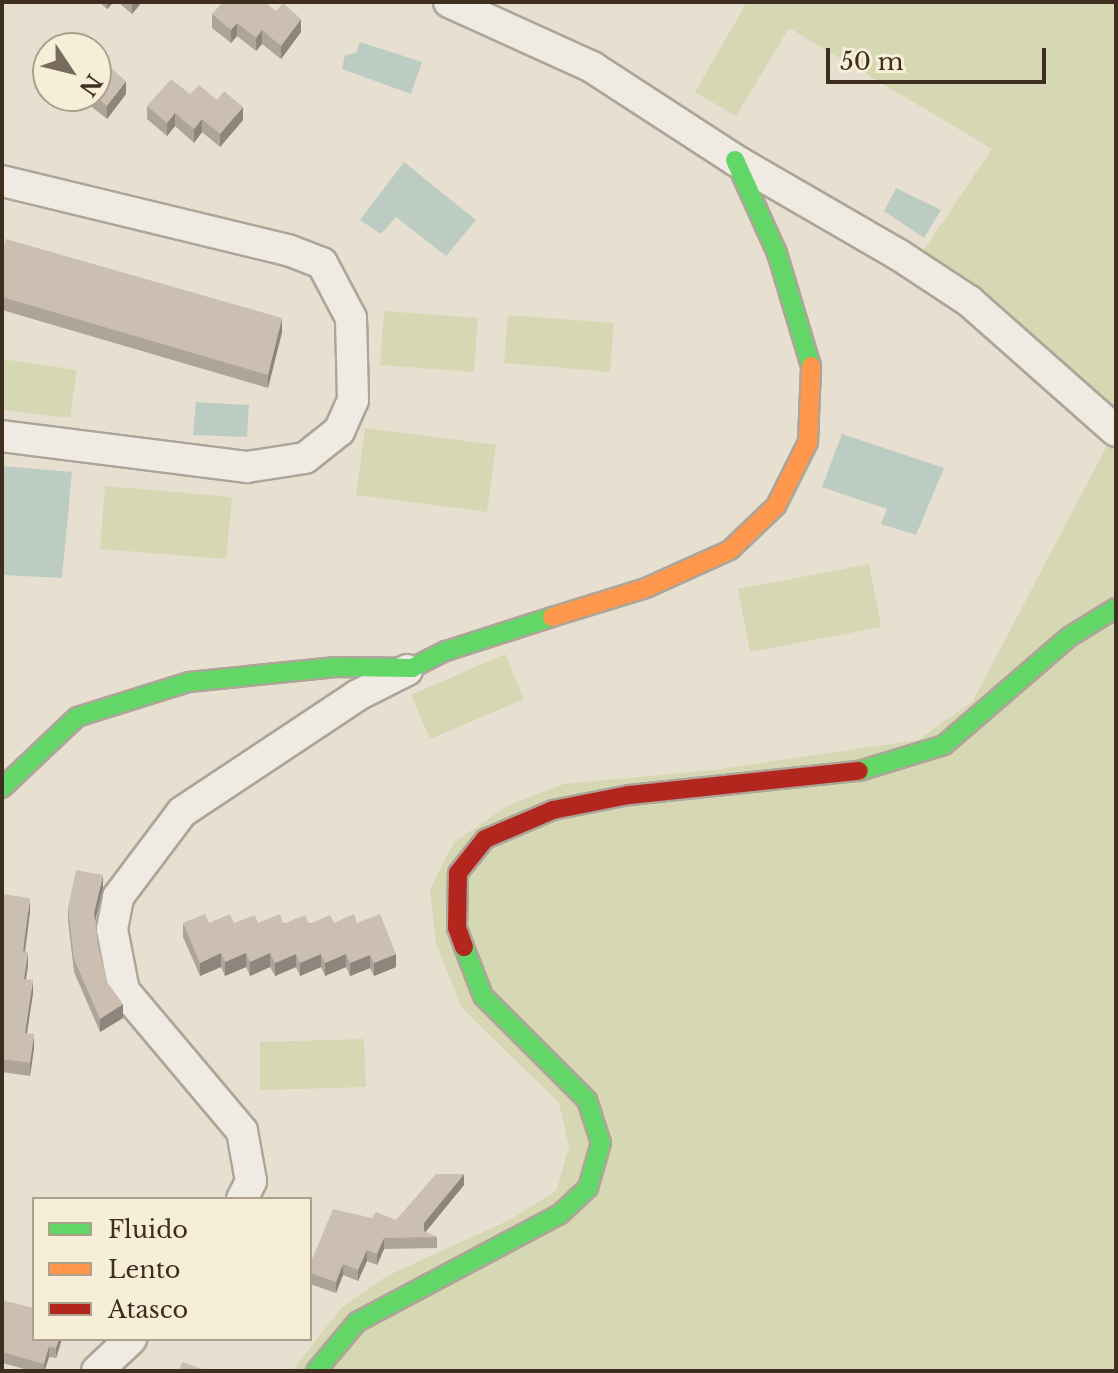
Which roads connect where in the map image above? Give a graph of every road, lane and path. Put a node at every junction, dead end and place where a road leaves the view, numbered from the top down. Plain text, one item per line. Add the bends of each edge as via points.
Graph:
1 (449, 2) edge
2 (735, 160) junction
3 (2, 181) edge
4 (1116, 431) edge
5 (2, 436) edge
6 (1116, 608) edge
7 (412, 668) junction
8 (2, 788) edge
9 (243, 1197) edge
10 (129, 1341) edge
11 (97, 1371) edge
12 (316, 1371) edge

1 - 2 street via 592,67
2 - 4 street via 969,301
2 - 7 street via 777,253 811,358 808,442 776,506 730,550 646,588 446,651
3 - 5 street via 288,250 322,263 351,318 353,400 339,431 305,458 247,467
6 - 12 street via 1069,637 944,745 859,771 629,795 553,810 485,839 458,873 457,928 483,996 587,1100 601,1143 588,1188 560,1214 357,1322
7 - 8 street via 336,667 189,682 77,717
7 - 9 street via 358,695 182,812 118,897 112,929 124,991 242,1131 251,1181
10 - 11 street

